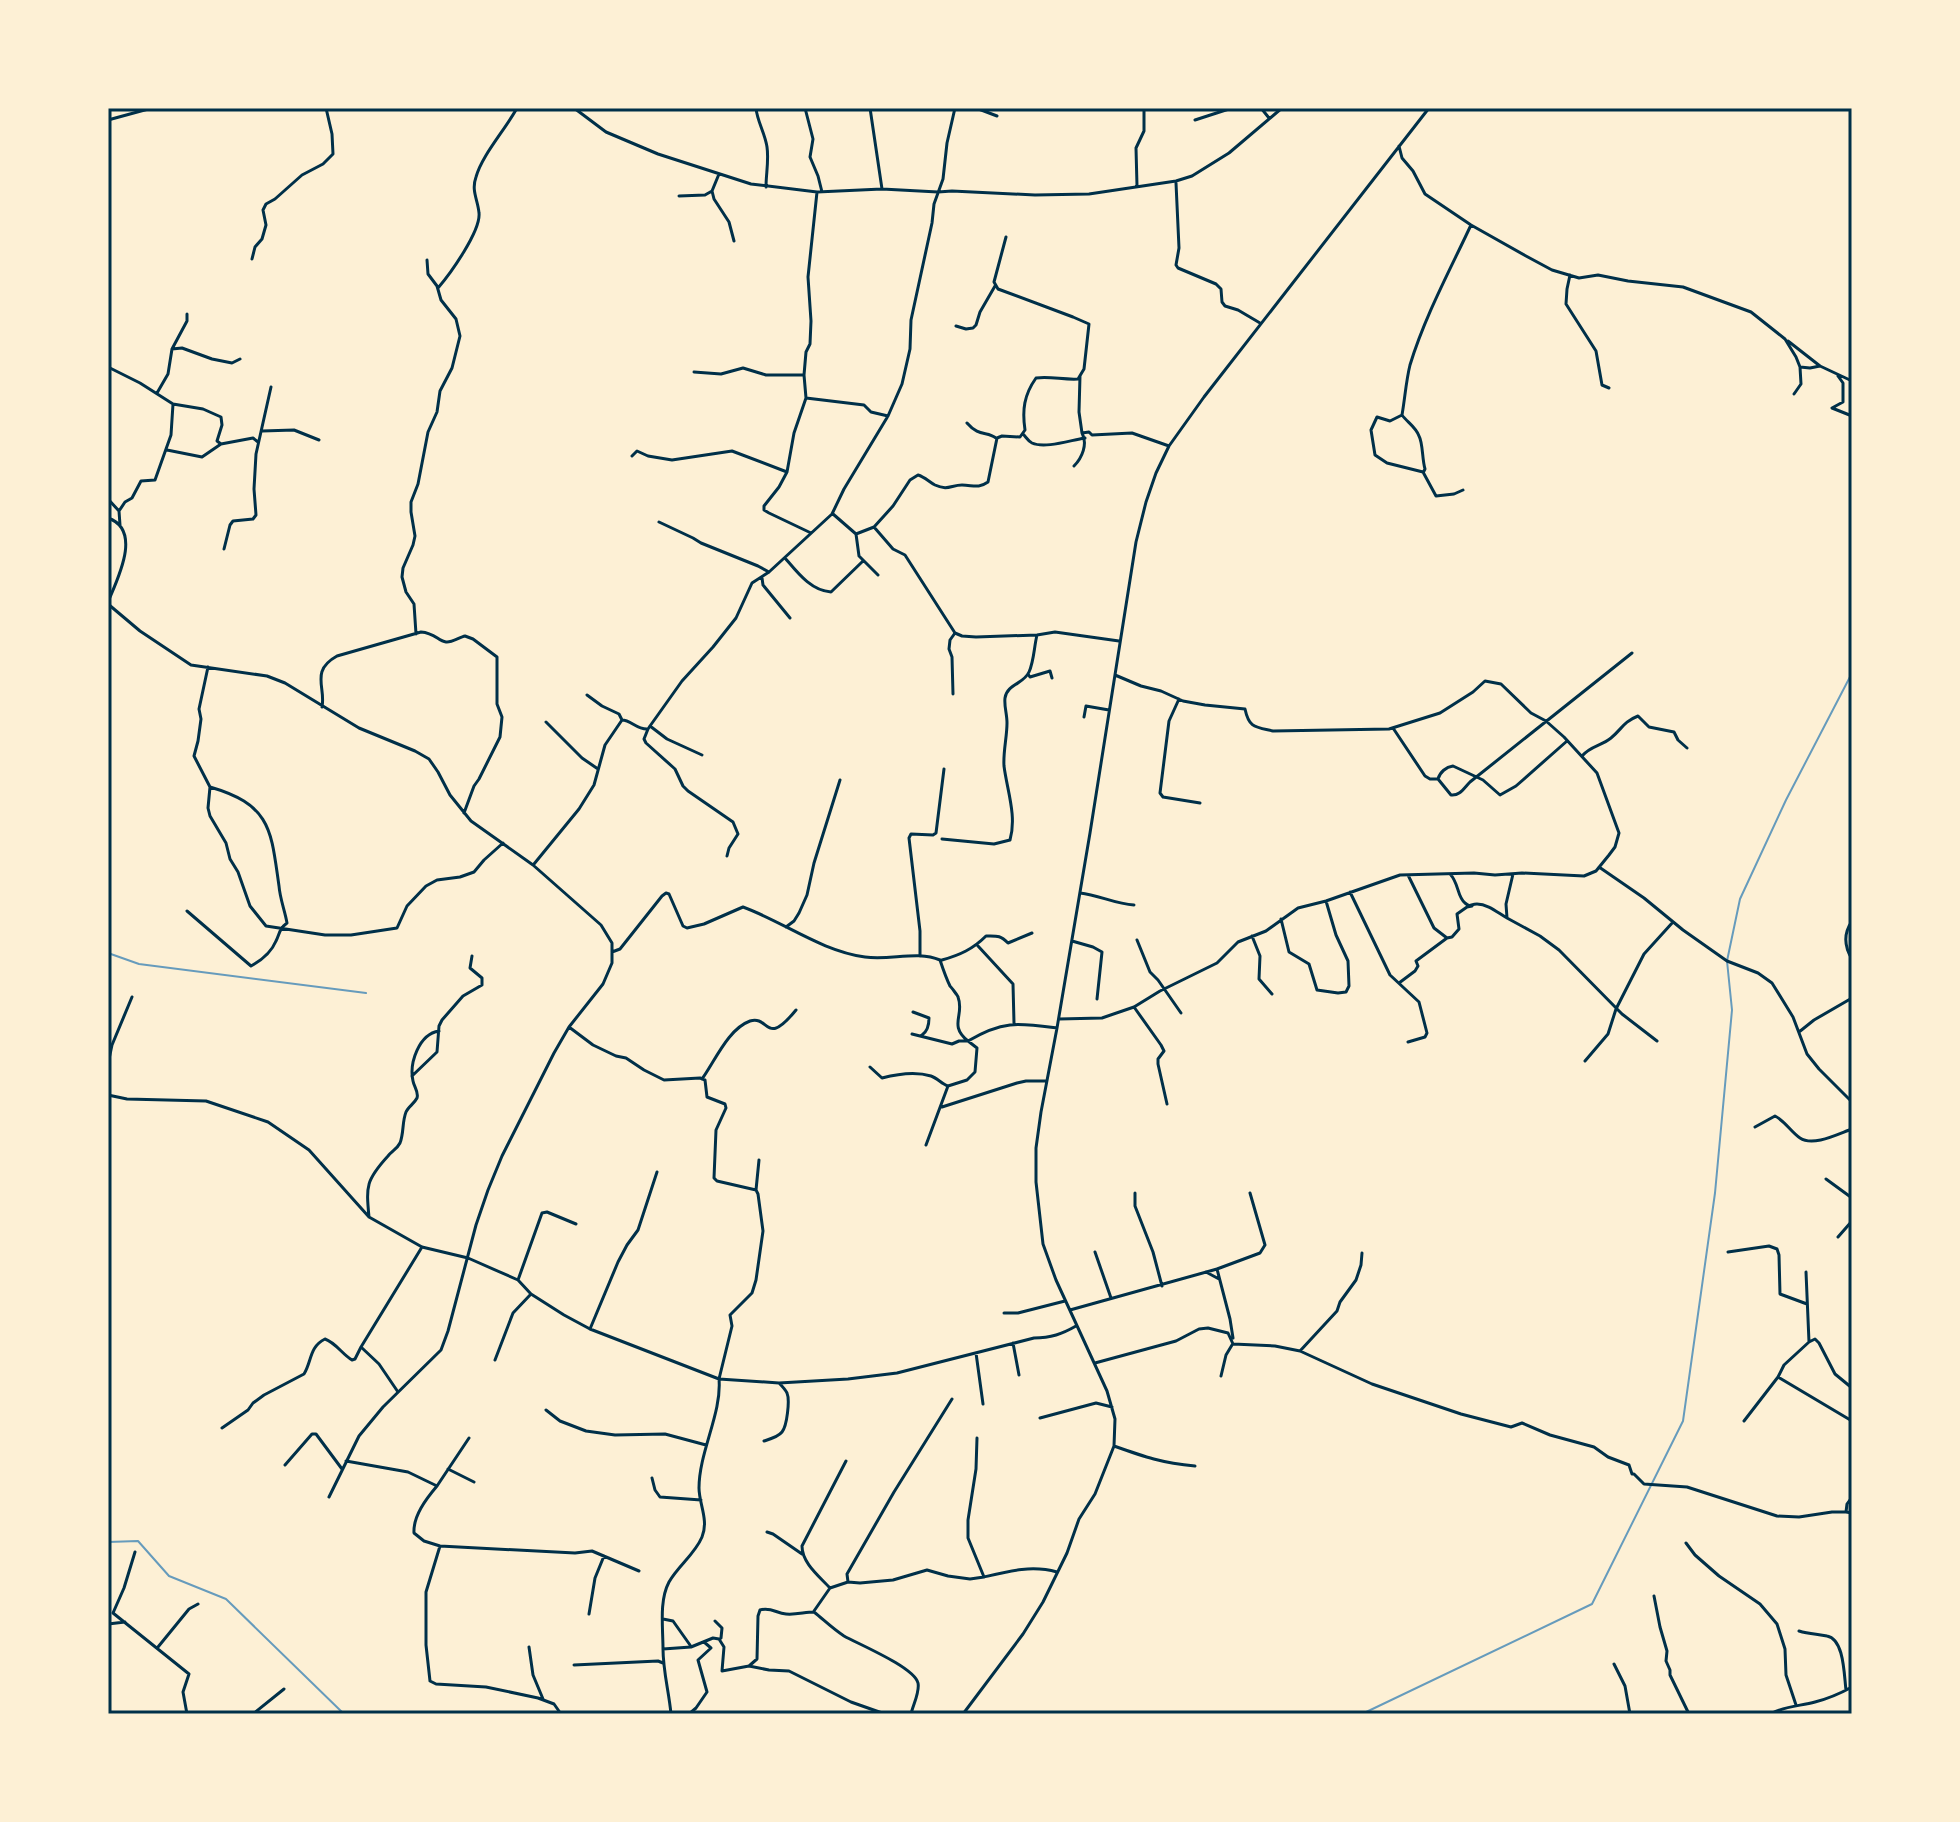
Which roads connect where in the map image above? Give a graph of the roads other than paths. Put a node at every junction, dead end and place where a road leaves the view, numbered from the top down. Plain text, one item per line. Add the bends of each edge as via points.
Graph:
1 (152, 108) edge
2 (326, 108) edge
3 (517, 108) edge
4 (574, 108) edge
5 (756, 108) edge
6 (805, 108) edge
7 (870, 108) edge
8 (955, 108) edge
9 (976, 108) edge
10 (1144, 108) edge
11 (1232, 108) edge
12 (1261, 108) edge
13 (1282, 108) edge
14 (1429, 108) edge
15 (997, 116) dead end
16 (1269, 118) junction
17 (108, 120) edge
18 (1195, 120) dead end
19 (1399, 146) junction
20 (719, 174) junction
21 (1176, 181) junction
22 (1137, 186) junction
23 (766, 187) junction
24 (882, 189) junction
25 (712, 191) junction
26 (820, 192) junction
27 (938, 192) junction
28 (679, 196) dead end
29 (1471, 225) junction
30 (1006, 237) dead end
31 (734, 241) dead end
32 (252, 259) dead end
33 (427, 260) dead end
34 (1570, 275) junction
35 (995, 286) junction
36 (438, 288) junction
37 (187, 314) dead end
38 (1260, 323) junction
39 (956, 326) dead end
40 (1785, 339) junction
41 (172, 349) junction
42 (240, 359) dead end
43 (1820, 366) junction
44 (108, 367) edge
45 (1800, 367) junction
46 (694, 372) dead end
47 (1835, 373) junction
48 (804, 375) junction
49 (1080, 376) junction
50 (1852, 381) edge
51 (271, 387) dead end
52 (1609, 388) dead end
53 (157, 393) junction
54 (1794, 394) dead end
55 (806, 398) junction
56 (173, 404) junction
57 (1402, 415) junction
58 (888, 416) junction
59 (1852, 416) edge
60 (967, 423) dead end
61 (262, 431) junction
62 (1082, 433) junction
63 (1023, 434) junction
64 (996, 438) junction
65 (1085, 438) junction
66 (319, 440) dead end
67 (258, 442) junction
68 (221, 444) junction
69 (1169, 446) junction
70 (167, 450) junction
71 (632, 456) dead end
72 (1074, 466) dead end
73 (787, 472) junction
74 (1423, 472) junction
75 (1463, 490) dead end
76 (108, 499) edge
77 (119, 511) junction
78 (832, 514) junction
79 (108, 518) edge
80 (659, 522) dead end
81 (120, 525) junction
82 (874, 527) junction
83 (811, 533) junction
84 (856, 534) junction
85 (224, 549) dead end
86 (785, 558) junction
87 (863, 561) junction
88 (769, 572) junction
89 (878, 575) dead end
90 (762, 578) junction
91 (108, 603) edge
92 (790, 618) dead end
93 (955, 633) junction
94 (416, 634) junction
95 (1037, 635) junction
96 (1119, 641) junction
97 (1632, 653) dead end
98 (208, 667) junction
99 (1028, 674) junction
100 (1115, 675) junction
101 (1052, 678) dead end
102 (953, 694) dead end
103 (587, 695) dead end
104 (1179, 699) junction
105 (322, 707) junction
106 (1109, 710) junction
107 (1084, 717) dead end
108 (622, 720) junction
109 (1546, 721) junction
110 (546, 722) dead end
111 (649, 728) junction
112 (1393, 728) junction
113 (1567, 741) junction
114 (1687, 748) dead end
115 (702, 755) dead end
116 (1582, 756) junction
117 (598, 769) junction
118 (944, 769) dead end
119 (1476, 777) junction
120 (1438, 779) junction
121 (840, 780) dead end
122 (210, 787) junction
123 (1200, 803) dead end
124 (464, 813) junction
125 (942, 839) dead end
126 (503, 842) junction
127 (727, 856) dead end
128 (533, 865) junction
129 (1599, 867) junction
130 (1449, 874) junction
131 (1513, 874) junction
132 (1408, 875) junction
133 (1350, 892) junction
134 (1080, 893) junction
135 (1326, 901) junction
136 (1134, 905) dead end
137 (1472, 906) junction
138 (187, 911) dead end
139 (1507, 918) junction
140 (1281, 919) junction
141 (1852, 921) edge
142 (1673, 922) junction
143 (281, 927) junction
144 (786, 927) junction
145 (1032, 933) dead end
146 (1252, 936) junction
147 (1447, 938) junction
148 (1137, 940) dead end
149 (1072, 941) junction
150 (978, 946) junction
151 (612, 952) junction
152 (472, 956) dead end
153 (920, 956) junction
154 (1852, 959) edge
155 (940, 960) junction
156 (1399, 983) junction
157 (1165, 989) junction
158 (1272, 994) dead end
159 (132, 997) dead end
160 (1852, 998) edge
161 (1097, 999) dead end
162 (1134, 1007) junction
163 (1616, 1009) junction
164 (796, 1010) dead end
165 (913, 1012) dead end
166 (1181, 1013) dead end
167 (1059, 1019) junction
168 (1014, 1023) junction
169 (569, 1027) junction
170 (1057, 1028) junction
171 (439, 1031) junction
172 (1799, 1032) junction
173 (912, 1034) dead end
174 (922, 1035) junction
175 (968, 1041) junction
176 (1657, 1041) dead end
177 (1408, 1042) dead end
178 (1585, 1061) dead end
179 (108, 1064) edge
180 (870, 1067) dead end
181 (412, 1076) junction
182 (702, 1079) junction
183 (1046, 1081) junction
184 (948, 1086) junction
185 (108, 1095) edge
186 (1852, 1102) edge
187 (1167, 1104) dead end
188 (941, 1107) junction
189 (1755, 1127) dead end
190 (1852, 1129) edge
191 (926, 1145) dead end
192 (759, 1160) dead end
193 (657, 1172) dead end
194 (1826, 1179) dead end
195 (1852, 1189) edge
196 (756, 1190) junction
197 (1135, 1193) dead end
198 (1250, 1193) dead end
199 (1847, 1194) junction
200 (1852, 1198) edge
201 (369, 1217) junction
202 (1852, 1221) edge
203 (576, 1224) dead end
204 (1838, 1237) dead end
205 (422, 1247) junction
206 (1095, 1252) dead end
207 (1728, 1252) dead end
208 (1362, 1253) dead end
209 (468, 1258) junction
210 (1217, 1269) junction
211 (1206, 1272) junction
212 (1806, 1272) dead end
213 (1219, 1279) junction
214 (518, 1280) junction
215 (1162, 1286) junction
216 (531, 1294) junction
217 (1111, 1298) junction
218 (1065, 1301) junction
219 (1807, 1304) junction
220 (1070, 1310) junction
221 (1004, 1313) dead end
222 (1078, 1325) junction
223 (590, 1329) junction
224 (1809, 1342) junction
225 (1013, 1343) junction
226 (1233, 1344) junction
227 (361, 1347) junction
228 (1300, 1351) junction
229 (976, 1353) junction
230 (495, 1360) dead end
231 (1095, 1363) junction
232 (1019, 1375) dead end
233 (1221, 1376) dead end
234 (1778, 1377) junction
235 (719, 1379) junction
236 (779, 1383) junction
237 (1852, 1388) edge
238 (398, 1392) junction
239 (952, 1399) dead end
240 (983, 1404) dead end
241 (1112, 1407) junction
242 (546, 1410) dead end
243 (1040, 1418) dead end
244 (1744, 1421) dead end
245 (1852, 1421) edge
246 (222, 1428) dead end
247 (469, 1438) dead end
248 (977, 1438) dead end
249 (764, 1441) dead end
250 (706, 1445) junction
251 (1114, 1446) junction
252 (346, 1461) junction
253 (846, 1461) dead end
254 (285, 1465) dead end
255 (1195, 1466) dead end
256 (342, 1469) junction
257 (448, 1469) junction
258 (652, 1478) dead end
259 (474, 1482) dead end
260 (437, 1486) junction
261 (329, 1497) dead end
262 (1852, 1497) edge
263 (701, 1500) junction
264 (1846, 1512) junction
265 (1852, 1513) edge
266 (767, 1532) dead end
267 (1686, 1543) dead end
268 (440, 1546) junction
269 (135, 1552) dead end
270 (802, 1554) junction
271 (604, 1556) junction
272 (639, 1571) dead end
273 (1057, 1572) junction
274 (984, 1577) junction
275 (848, 1582) junction
276 (830, 1588) junction
277 (1654, 1596) dead end
278 (198, 1604) dead end
279 (814, 1612) junction
280 (589, 1614) dead end
281 (663, 1619) junction
282 (715, 1621) dead end
283 (125, 1622) junction
284 (108, 1623) edge
285 (1799, 1631) dead end
286 (704, 1642) junction
287 (722, 1642) junction
288 (158, 1647) junction
289 (529, 1647) dead end
290 (691, 1647) junction
291 (663, 1649) junction
292 (663, 1663) junction
293 (1614, 1664) dead end
294 (574, 1665) dead end
295 (749, 1666) junction
296 (1852, 1687) edge
297 (284, 1689) dead end
298 (1846, 1690) junction
299 (543, 1699) junction
300 (1796, 1705) junction
301 (1778, 1712) edge
302 (187, 1714) edge
303 (253, 1714) edge
304 (561, 1714) edge
305 (671, 1714) edge
306 (689, 1714) edge
307 (885, 1714) edge
308 (911, 1714) edge
309 (963, 1714) edge
310 (1630, 1714) edge
311 (1689, 1714) edge
312 (1770, 1714) edge

1 - 17 street
2 - 32 street via 333,154 266,204 266,225
3 - 36 street via 476,174 478,224
4 - 20 street via 606,132
5 - 23 street via 768,152
6 - 26 street
7 - 24 street
8 - 27 street
9 - 15 street
10 - 22 street via 1144,131 1136,148
11 - 18 street
12 - 16 street
13 - 16 street
14 - 19 street
16 - 21 street via 1229,153
19 - 29 street via 1425,194
19 - 38 street
20 - 23 street
20 - 25 street
21 - 22 street
21 - 38 street via 1176,265 1216,284 1225,306
22 - 27 street via 1057,195
23 - 26 street
24 - 26 street
24 - 27 street
25 - 28 street
25 - 31 street
26 - 48 street via 808,277 811,321
27 - 58 street via 905,372
29 - 34 street
29 - 57 street via 1414,353
30 - 35 street
33 - 36 street via 428,274
34 - 40 street via 1683,287 1751,312
34 - 52 street via 1566,304 1595,348 1602,385
35 - 39 street via 976,325
35 - 49 street via 1089,324
36 - 94 street via 460,336 411,502 415,536 402,577 414,604
37 - 41 street
38 - 69 street
40 - 43 street
40 - 45 street
41 - 42 street via 232,363
41 - 53 street via 168,374
43 - 45 street
43 - 47 street
44 - 53 street
45 - 54 street via 1801,384
46 - 48 street via 721,374 743,368 766,375
47 - 50 street
47 - 59 street via 1843,383 1843,402 1832,408
48 - 55 street
49 - 62 street
49 - 63 street via 1036,378 1023,410
51 - 61 street
53 - 56 street
55 - 58 street via 864,405
55 - 73 street
56 - 68 street via 221,417
56 - 70 street
57 - 74 street via 1421,438
57 - 74 street via 1390,421 1377,417 1371,430 1375,455
58 - 78 street
60 - 64 street
61 - 66 street via 294,430
61 - 67 street
62 - 65 street
62 - 69 street via 1132,433
63 - 64 street
63 - 65 street via 1034,444 1049,445
64 - 82 street via 984,485 951,489 918,475
65 - 72 street
67 - 68 street via 253,438
67 - 85 street via 256,515 233,521
68 - 70 street via 202,457
69 - 96 street via 1146,502
70 - 77 street via 155,480 141,481
71 - 73 street via 637,451 672,460 732,451
73 - 83 street via 764,510
74 - 75 street via 1436,496
76 - 77 street
77 - 81 street
78 - 83 street
78 - 84 street
79 - 81 street
80 - 88 street
81 - 91 street via 127,547
82 - 84 street
82 - 93 street via 905,555
83 - 86 street
84 - 87 street
86 - 87 street via 825,592
86 - 88 street
87 - 89 street
88 - 90 street
90 - 92 street
90 - 111 street via 752,583 736,618
91 - 98 street via 191,665
93 - 95 street
93 - 102 street via 949,649
94 - 105 street via 332,658 319,681
94 - 124 street via 428,633 444,642 465,636 497,657 500,737
95 - 96 street via 1055,632
95 - 99 street
96 - 100 street
97 - 109 street
98 - 105 street via 276,679
98 - 122 street via 194,756
99 - 101 street via 1050,671
99 - 125 street via 1009,688 1004,702 1010,840 994,844
100 - 104 street
100 - 106 street
103 - 108 street
104 - 112 street via 1245,709 1255,727 1273,731
104 - 123 street via 1169,721 1160,793
105 - 124 street via 429,759
106 - 107 street via 1086,706
106 - 134 street
108 - 111 street
108 - 117 street via 605,745
109 - 112 street via 1501,684 1485,681 1440,713
109 - 113 street
109 - 119 street
110 - 117 street
111 - 115 street
111 - 127 street via 646,743 675,769 683,786 735,826 738,834
112 - 120 street via 1425,776
113 - 116 street
113 - 119 street via 1500,795
114 - 116 street via 1674,732 1649,727 1634,716
116 - 129 street via 1597,773 1619,833
117 - 128 street via 579,809
118 - 153 street via 936,833 909,838
119 - 120 street via 1448,766
119 - 120 street via 1455,795
121 - 144 street via 807,895
122 - 143 street via 210,816 250,906 266,926
122 - 143 street via 250,805 268,826 287,923
124 - 126 street
126 - 128 street
126 - 143 street via 474,872 426,886 407,906 397,928 325,935
128 - 151 street via 601,925
129 - 131 street via 1584,876
129 - 142 street
130 - 131 street
130 - 132 street
130 - 137 street via 1461,899
131 - 139 street
132 - 133 street
132 - 147 street via 1434,928
133 - 135 street
133 - 156 street via 1390,975
134 - 136 street
134 - 149 street
135 - 140 street
135 - 140 street via 1348,961 1346,992 1317,990 1309,964 1289,952
137 - 139 street via 1487,906
137 - 147 street via 1457,914 1459,929
138 - 143 street via 251,966 263,960
139 - 163 street via 1559,950
140 - 146 street
141 - 154 street via 1845,940
142 - 163 street via 1644,954
142 - 172 street via 1727,961 1772,983
144 - 151 street via 743,907 687,928 666,893
144 - 153 street via 867,958
145 - 150 street via 1008,943 986,936
146 - 157 street via 1205,971
146 - 158 street via 1260,956 1259,979
147 - 156 street via 1416,961 1415,971
148 - 157 street via 1150,972
149 - 161 street via 1102,952
149 - 167 street
150 - 155 street
150 - 168 street via 1013,984
151 - 169 street via 603,984
152 - 171 street via 470,968 482,978 482,985 463,996
153 - 155 street
155 - 175 street via 959,997 958,1029
156 - 177 street via 1419,1002 1427,1029 1425,1037
157 - 162 street
157 - 166 street
159 - 179 street
160 - 172 street
162 - 167 street via 1102,1018
162 - 187 street via 1164,1051 1158,1064
163 - 176 street
163 - 178 street via 1608,1034
164 - 182 street via 774,1029 757,1020 743,1025 718,1051
165 - 174 street via 929,1018
167 - 170 street
168 - 170 street
168 - 175 street
169 - 182 street via 593,1045 664,1080
169 - 209 street via 502,1156
170 - 183 street
171 - 181 street via 437,1052
171 - 181 street via 419,1047
172 - 186 street via 1807,1054
173 - 174 street
174 - 175 street via 952,1044
175 - 184 street via 977,1048 975,1072
180 - 184 street via 882,1078 931,1076
181 - 201 street via 418,1094 406,1110 397,1149 370,1177
182 - 196 street via 707,1097 726,1108 716,1130 714,1178
183 - 188 street via 1026,1081
183 - 218 street via 1036,1182 1043,1244
184 - 188 street
185 - 201 street via 206,1101 268,1122 309,1150
188 - 191 street
189 - 190 street via 1775,1116 1812,1142
192 - 196 street
193 - 223 street via 638,1230 618,1262
194 - 199 street
195 - 199 street
196 - 235 street via 763,1231 756,1280 752,1293 730,1315
197 - 215 street
198 - 210 street via 1264,1250
199 - 200 street
201 - 205 street
202 - 204 street
203 - 214 street via 542,1213
205 - 209 street
205 - 227 street
206 - 217 street
207 - 219 street via 1777,1249 1780,1294
208 - 228 street via 1356,1280 1337,1311
209 - 214 street
209 - 238 street via 441,1350
210 - 211 street
210 - 213 street
211 - 213 street
211 - 215 street
212 - 219 street
213 - 226 street
214 - 216 street
215 - 217 street
216 - 223 street
216 - 230 street via 513,1313
217 - 220 street
218 - 220 street
218 - 221 street
219 - 224 street
220 - 222 street
222 - 225 street via 1048,1338
222 - 231 street
223 - 235 street
224 - 234 street
224 - 237 street via 1819,1343 1835,1374
225 - 229 street
225 - 232 street
226 - 228 street
226 - 231 street via 1228,1333 1199,1329 1176,1341
226 - 233 street
227 - 238 street
227 - 246 street via 352,1360 330,1341 319,1342 304,1374 264,1395
228 - 264 street via 1422,1402 1511,1427 1522,1423 1594,1447 1629,1465 1644,1484 1687,1487 1777,1516
229 - 236 street via 897,1373
229 - 240 street
231 - 241 street
234 - 244 street
234 - 245 street
235 - 236 street
235 - 250 street
236 - 249 street via 789,1400 785,1426
238 - 252 street via 359,1436
239 - 275 street via 878,1519 847,1574
241 - 243 street via 1096,1403
241 - 251 street
242 - 250 street via 586,1431 665,1434
247 - 257 street
248 - 274 street via 968,1538
250 - 263 street
251 - 255 street via 1164,1463
251 - 273 street
252 - 256 street
252 - 260 street via 408,1472
253 - 270 street
254 - 256 street via 316,1434
256 - 261 street
257 - 259 street
257 - 260 street
258 - 263 street via 660,1497
260 - 268 street via 426,1499 414,1533
262 - 264 street
263 - 281 street via 702,1537 669,1582
264 - 265 street
266 - 270 street
267 - 300 street via 1777,1624
268 - 271 street via 592,1551
268 - 299 street via 426,1592 430,1681
269 - 283 street via 113,1613
270 - 276 street
271 - 272 street
271 - 280 street
273 - 274 street via 1030,1568
273 - 309 street via 1023,1634
274 - 275 street via 927,1570 893,1580
275 - 276 street
276 - 279 street
277 - 311 street via 1670,1675
278 - 288 street
279 - 295 street via 760,1610 757,1659
279 - 308 street via 848,1639 916,1678 918,1693
281 - 290 street via 673,1621
281 - 291 street
282 - 287 street via 722,1628
283 - 284 street
283 - 288 street
285 - 298 street via 1837,1640
286 - 287 street
286 - 290 street
286 - 306 street via 711,1648 698,1660 707,1692
287 - 295 street via 722,1671
288 - 302 street via 189,1674 183,1692
289 - 299 street
290 - 291 street
291 - 292 street
292 - 294 street
292 - 305 street
293 - 310 street
295 - 307 street via 789,1671
296 - 298 street
297 - 303 street
298 - 300 street
299 - 304 street
300 - 301 street
301 - 312 street

